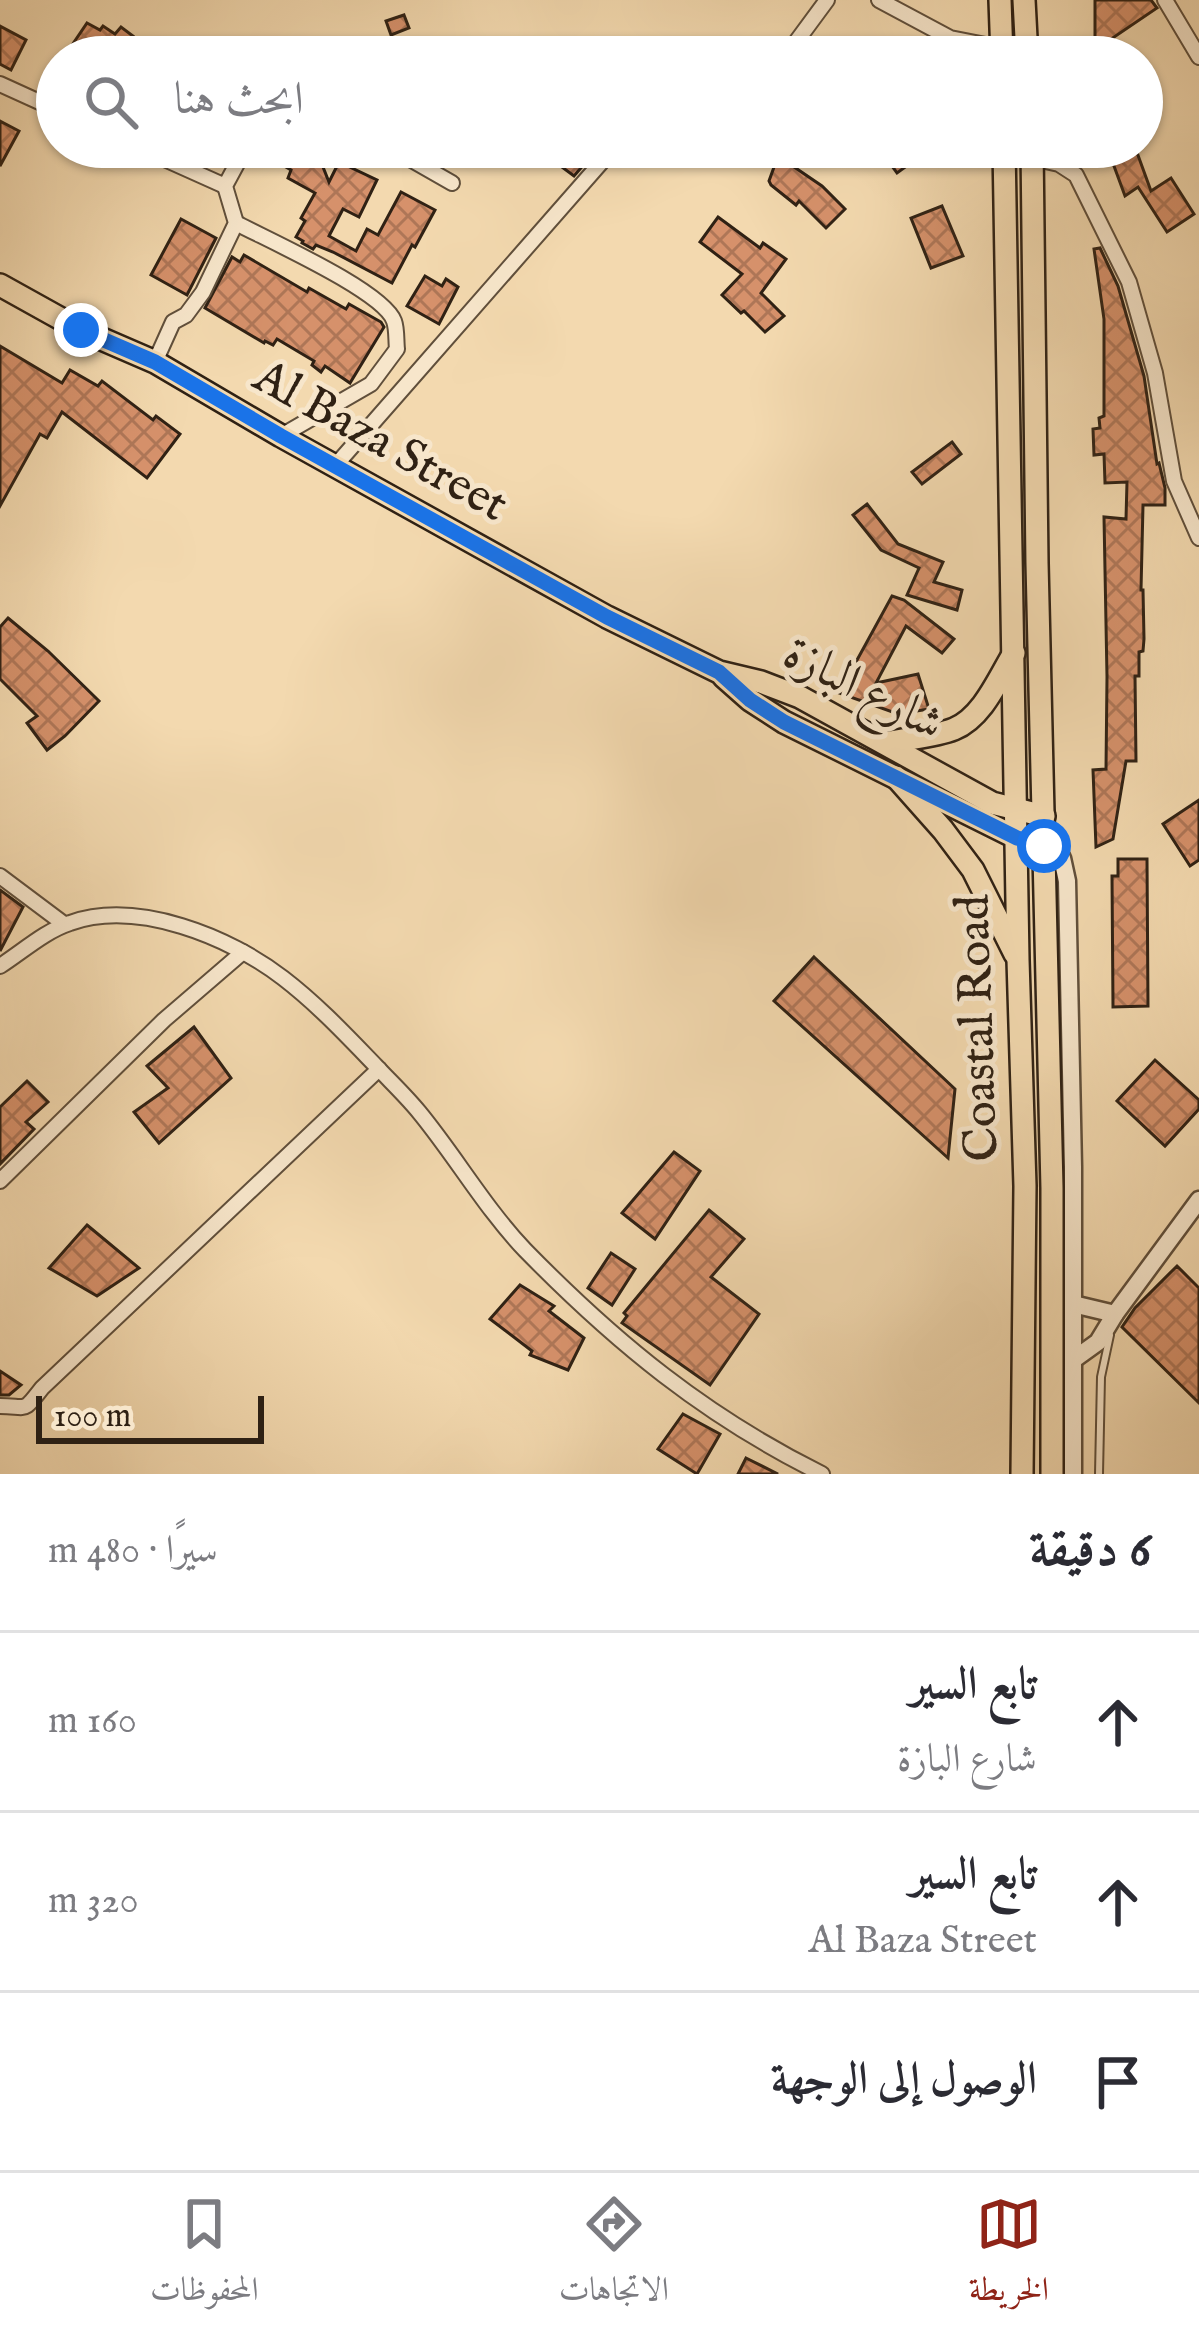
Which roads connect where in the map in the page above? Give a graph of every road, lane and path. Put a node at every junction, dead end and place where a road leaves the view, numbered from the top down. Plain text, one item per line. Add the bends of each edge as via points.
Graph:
1 (827, 0) edge
2 (878, 0) edge
3 (1000, 0) edge
4 (1024, 0) edge
5 (1165, 0) edge
6 (800, 36) edge
7 (946, 36) edge
8 (1001, 36) edge
9 (1026, 36) edge
10 (1199, 57) edge
11 (0, 84) edge
12 (36, 100) edge
13 (185, 168) edge
14 (235, 168) edge
15 (425, 168) edge
16 (596, 168) edge
17 (1004, 168) edge
18 (1032, 168) edge
19 (1065, 168) edge
20 (452, 183) dead end
21 (225, 186) junction
22 (236, 223) junction
23 (0, 285) edge
24 (155, 362) junction
25 (281, 436) junction
26 (335, 466) junction
27 (1199, 538) edge
28 (1014, 653) junction
29 (719, 672) junction
30 (886, 743) junction
31 (896, 777) junction
32 (1016, 810) junction
33 (1044, 816) junction
34 (1017, 838) junction
35 (1044, 846) junction
36 (0, 877) edge
37 (64, 924) junction
38 (243, 952) junction
39 (1018, 960) junction
40 (0, 966) edge
41 (379, 1070) junction
42 (0, 1181) edge
43 (1199, 1200) edge
44 (1073, 1304) junction
45 (1115, 1314) junction
46 (1073, 1360) junction
47 (0, 1406) edge
48 (822, 1474) edge
49 (1022, 1474) edge
50 (1052, 1474) edge
51 (1073, 1474) edge
52 (1099, 1474) edge

1 - 6 street
2 - 7 street
3 - 8 main road
4 - 9 main road
5 - 10 street
11 - 12 street
13 - 21 street
14 - 21 street
15 - 20 street
16 - 26 street
17 - 28 main road, Coastal Road
18 - 33 main road, Coastal Road
19 - 27 street via 1076,175 1129,282 1174,481
21 - 22 street
22 - 24 street
22 - 25 street via 362,290 394,321 397,349 371,384
23 - 24 main road, Al Baza Street
24 - 25 main road, Al Baza Street
25 - 26 main road, Al Baza Street
26 - 29 main road, Al Baza Street
28 - 30 main road via 966,722
28 - 32 main road, Coastal Road
29 - 30 main road, شارع البازة via 800,697
29 - 31 main road, شارع البازة via 784,722
30 - 32 main road, شارع البازة via 960,788
31 - 34 main road, شارع البازة
31 - 39 main road via 973,870
32 - 33 main road, شارع البازة
32 - 34 main road, Coastal Road
33 - 35 main road, Coastal Road
34 - 35 main road, شارع البازة
34 - 39 main road, Coastal Road
35 - 44 street via 1066,867
35 - 50 main road, Coastal Road
36 - 37 street
37 - 38 street via 131,916
37 - 40 street
38 - 41 street via 315,1004
38 - 42 street
39 - 49 main road, Coastal Road
41 - 47 street via 29,1405
41 - 48 street via 522,1247 645,1363 718,1417
43 - 45 street
44 - 45 street
44 - 46 street
45 - 46 street via 1098,1342
45 - 52 lane via 1101,1377
46 - 51 street

